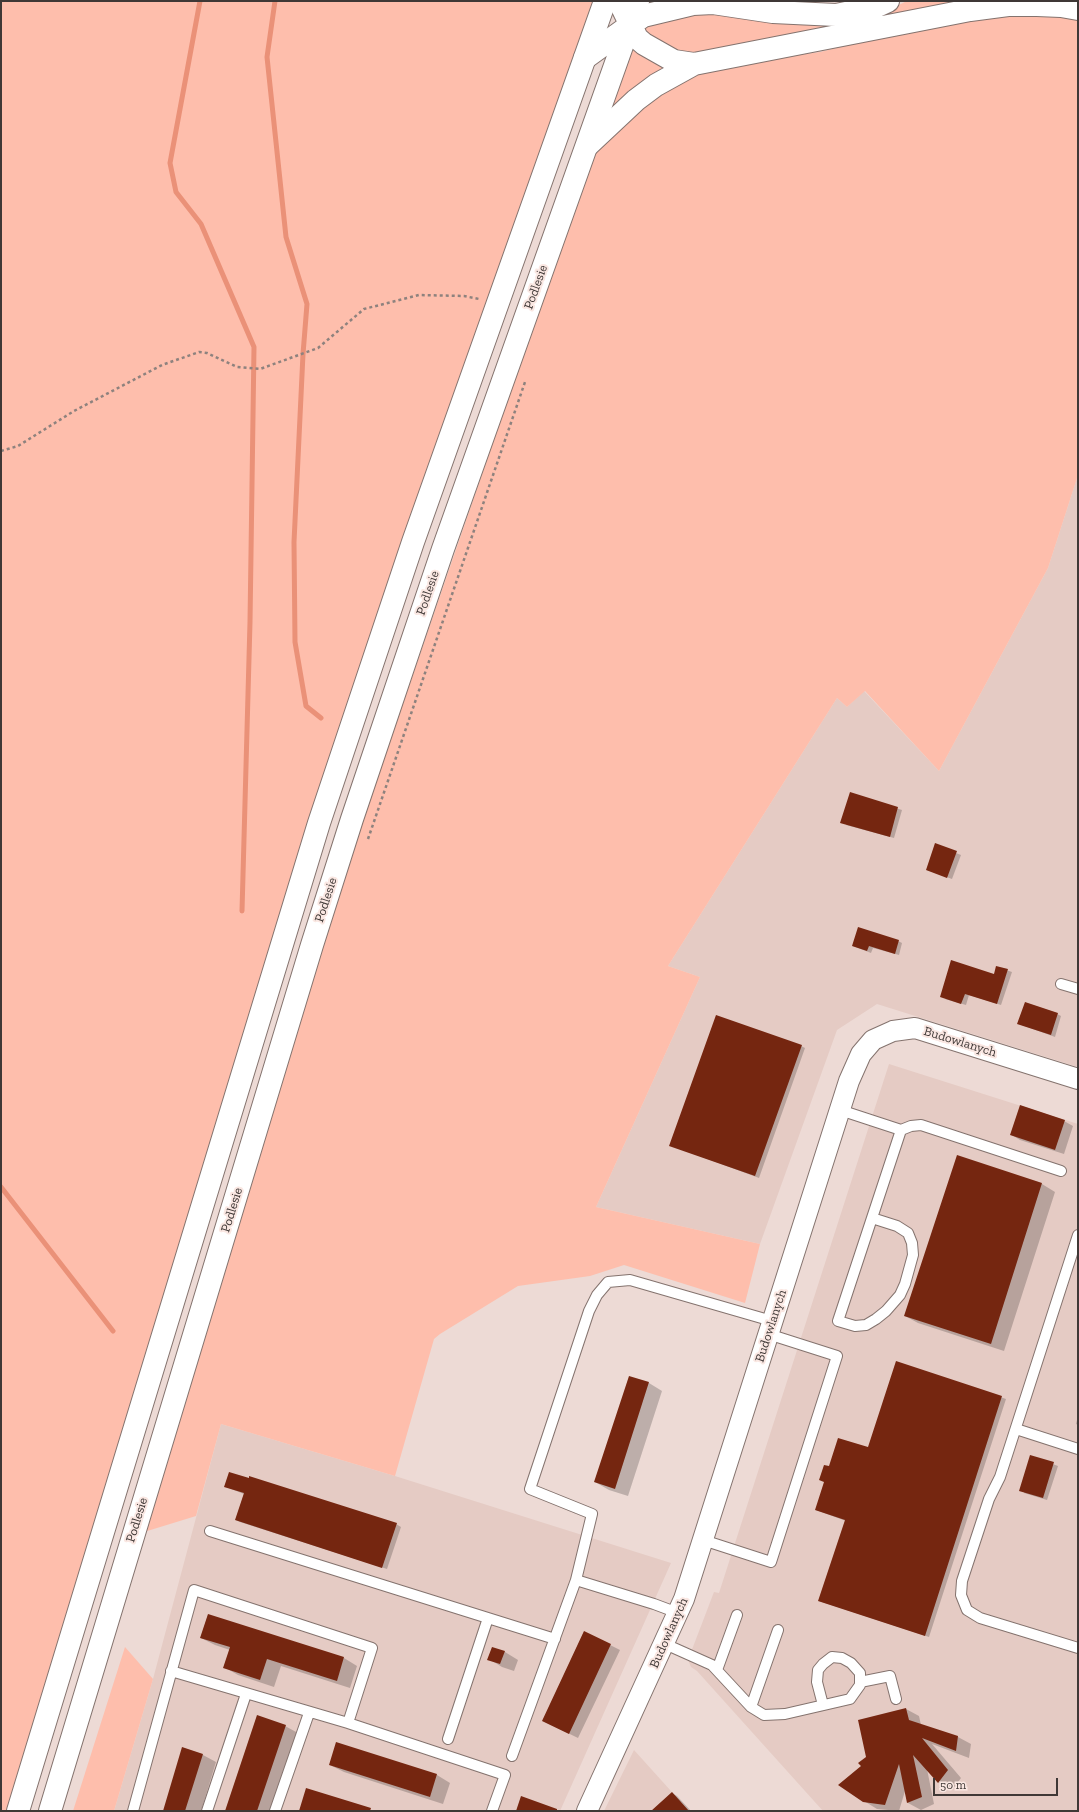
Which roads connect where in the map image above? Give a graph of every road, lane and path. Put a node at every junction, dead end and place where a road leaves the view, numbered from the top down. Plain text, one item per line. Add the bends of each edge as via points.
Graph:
1 (605, 1) edge
2 (619, 1) edge
3 (638, 1) edge
4 (784, 1) edge
5 (888, 1) edge
6 (1078, 9) edge
7 (802, 13) junction
8 (630, 25) junction
9 (585, 58) junction
10 (694, 64) junction
11 (588, 145) junction
12 (481, 300) dead end
13 (525, 381) dead end
14 (1, 451) edge
15 (366, 842) dead end
16 (1061, 984) dead end
17 (1078, 989) edge
18 (1078, 1079) edge
19 (840, 1110) junction
20 (901, 1130) junction
21 (1061, 1171) dead end
22 (872, 1218) junction
23 (1078, 1236) edge
24 (770, 1327) junction
25 (1016, 1429) junction
26 (1078, 1449) edge
27 (210, 1531) dead end
28 (703, 1540) junction
29 (576, 1580) junction
30 (678, 1613) junction
31 (737, 1615) dead end
32 (488, 1618) junction
33 (778, 1630) dead end
34 (555, 1639) junction
35 (665, 1644) junction
36 (1078, 1648) edge
37 (717, 1670) junction
38 (171, 1671) junction
39 (860, 1682) junction
40 (246, 1694) junction
41 (896, 1699) dead end
42 (823, 1705) junction
43 (751, 1707) junction
44 (309, 1713) junction
45 (348, 1723) junction
46 (448, 1739) dead end
47 (512, 1756) dead end
48 (18, 1811) edge
49 (50, 1811) edge
50 (133, 1811) edge
51 (207, 1811) edge
52 (275, 1811) edge
53 (492, 1811) edge
54 (587, 1811) edge

1 - 9 main road
2 - 8 main road
3 - 8 main road, Podlesie
4 - 7 main road
5 - 7 main road via 875,7 836,15
6 - 10 main road via 1061,6 1008,5 970,10
7 - 8 main road via 773,12 713,3 693,4 643,16
8 - 9 main road
8 - 10 main road via 637,38 660,55 674,61
8 - 11 main road, Podlesie
9 - 48 main road via 413,542 317,830
10 - 11 main road via 656,85 636,100
11 - 49 main road, Podlesie via 443,549 352,819
12 - 14 path via 464,296 419,295 364,309 318,348 260,369 237,367 207,353 199,352 162,365 74,411 18,446
13 - 15 path
16 - 17 lane
18 - 19 street, Budowlanych via 915,1028 893,1031 873,1040 861,1054
19 - 20 lane
19 - 24 street, Budowlanych
20 - 21 lane via 921,1125
20 - 22 lane
22 - 22 lane via 897,1226 908,1233 913,1255 900,1295 876,1319 866,1325 854,1326 838,1321
23 - 25 lane
24 - 28 street, Budowlanych
24 - 28 lane via 837,1356 771,1562
24 - 29 lane via 630,1280 608,1282 597,1295 589,1311 530,1489 592,1514
25 - 26 lane
25 - 36 lane via 1000,1477 989,1499 962,1581 962,1595 967,1610 980,1618
27 - 32 lane
28 - 30 street, Budowlanych
29 - 30 lane
29 - 34 lane
30 - 35 street, Budowlanych
31 - 37 lane
32 - 34 lane
32 - 46 lane
33 - 43 lane
34 - 47 lane
35 - 37 lane via 690,1654
35 - 54 street, Budowlanych
37 - 43 lane
38 - 40 lane
38 - 45 lane via 194,1590 372,1648
38 - 50 lane
39 - 41 lane via 890,1676
39 - 42 lane via 860,1686 850,1699
39 - 42 lane via 860,1673 852,1663 832,1657 818,1670 817,1682
40 - 44 lane
40 - 51 lane
42 - 43 lane via 785,1714 764,1715
44 - 45 lane
44 - 52 lane
45 - 53 lane via 505,1775

